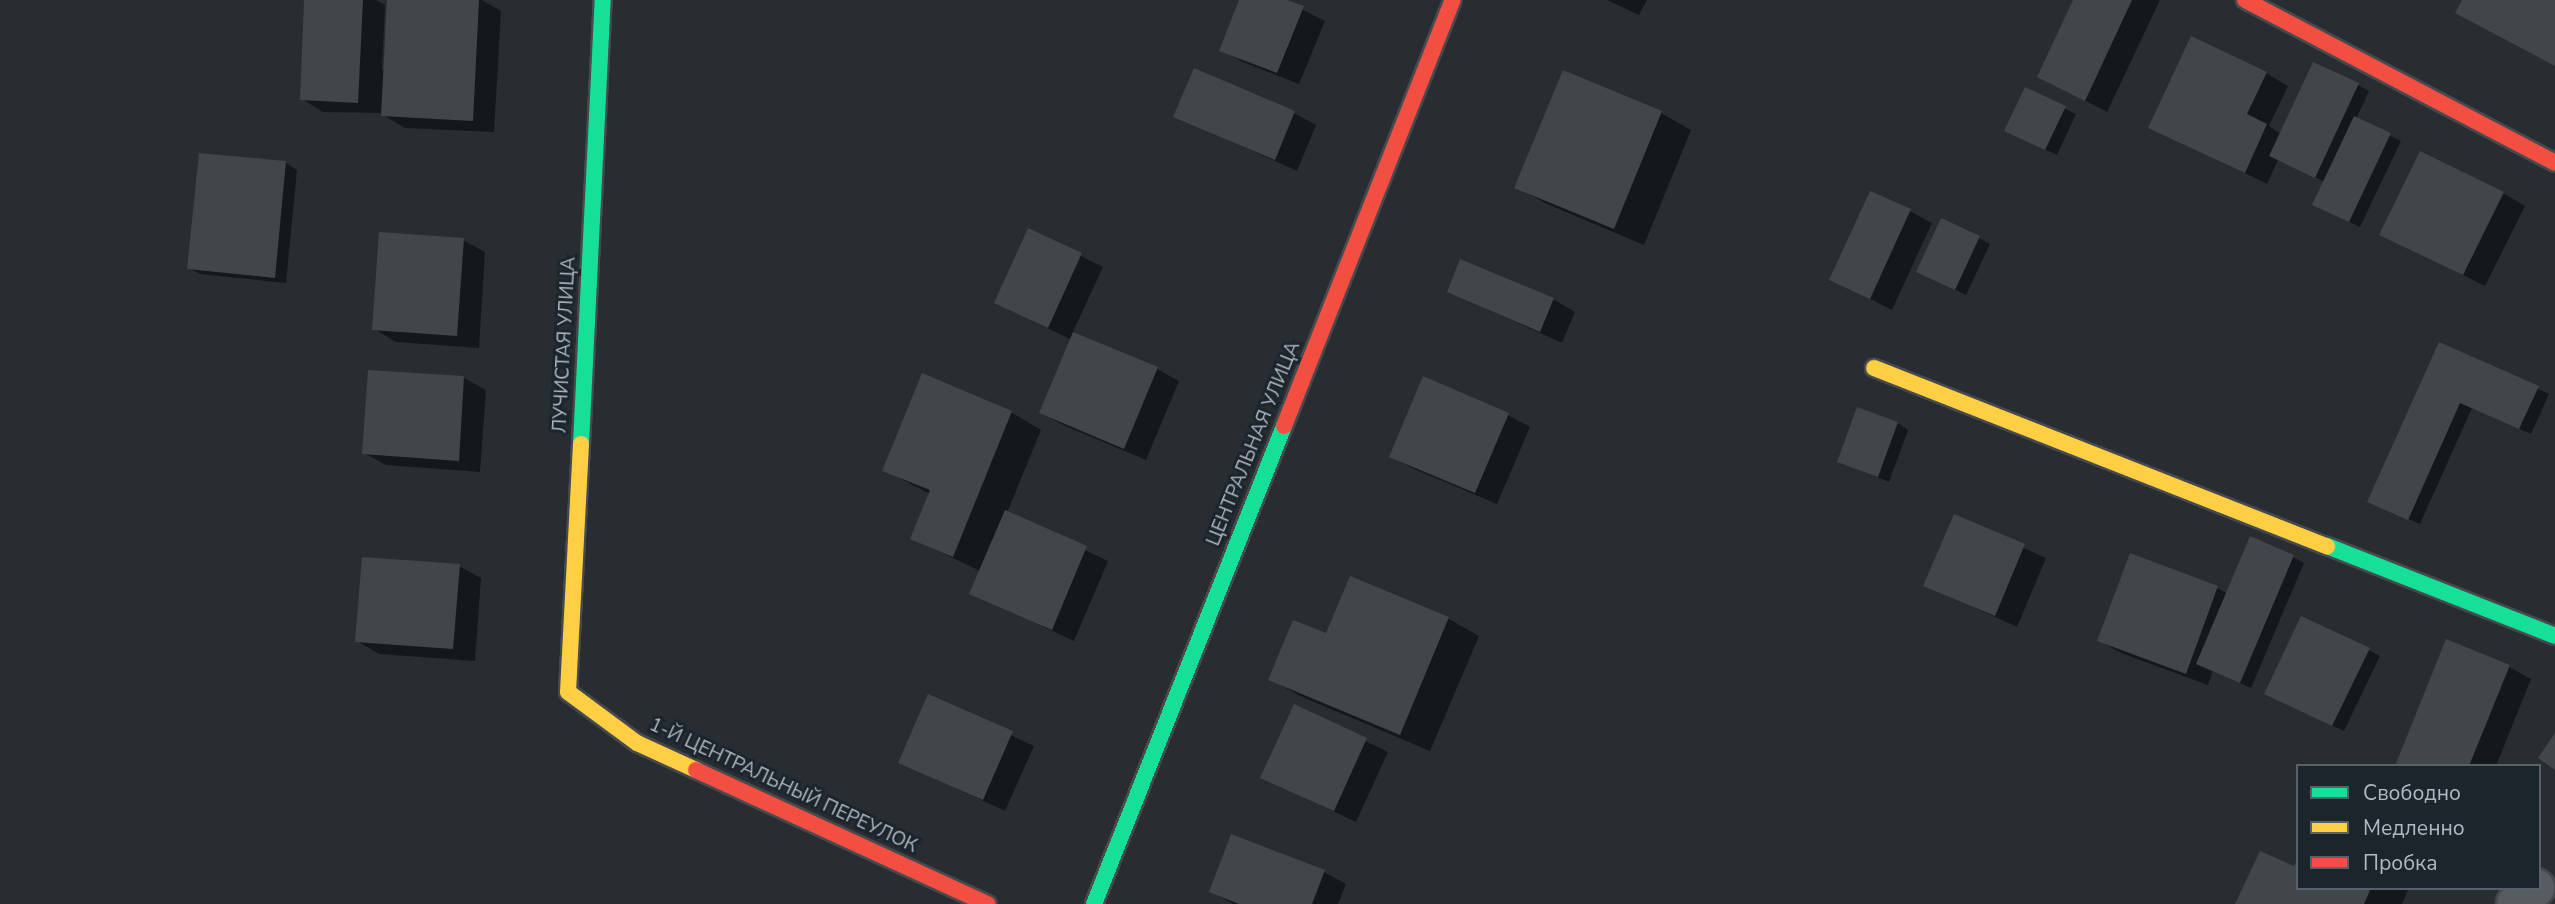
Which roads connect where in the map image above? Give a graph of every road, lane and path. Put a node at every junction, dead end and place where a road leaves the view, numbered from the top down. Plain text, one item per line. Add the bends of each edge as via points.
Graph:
1 (603, 0) edge
2 (1453, 0) edge
3 (2245, 0) edge
4 (2555, 163) edge
5 (1874, 368) dead end
6 (2555, 636) edge
7 (568, 692) joint
8 (2555, 871) edge
9 (2541, 882) edge
10 (2533, 890) edge
11 (988, 904) edge
12 (1094, 904) edge
13 (2516, 904) edge

1 - 7 street, ЛУЧИСТАЯ УЛИЦА
2 - 12 street, ЦЕНТРАЛЬНАЯ УЛИЦА
3 - 4 street
5 - 6 street
7 - 11 street, 1-Й ЦЕНТРАЛЬНЫЙ ПЕРЕУЛОК via 638,743
8 - 9 street
10 - 13 street

